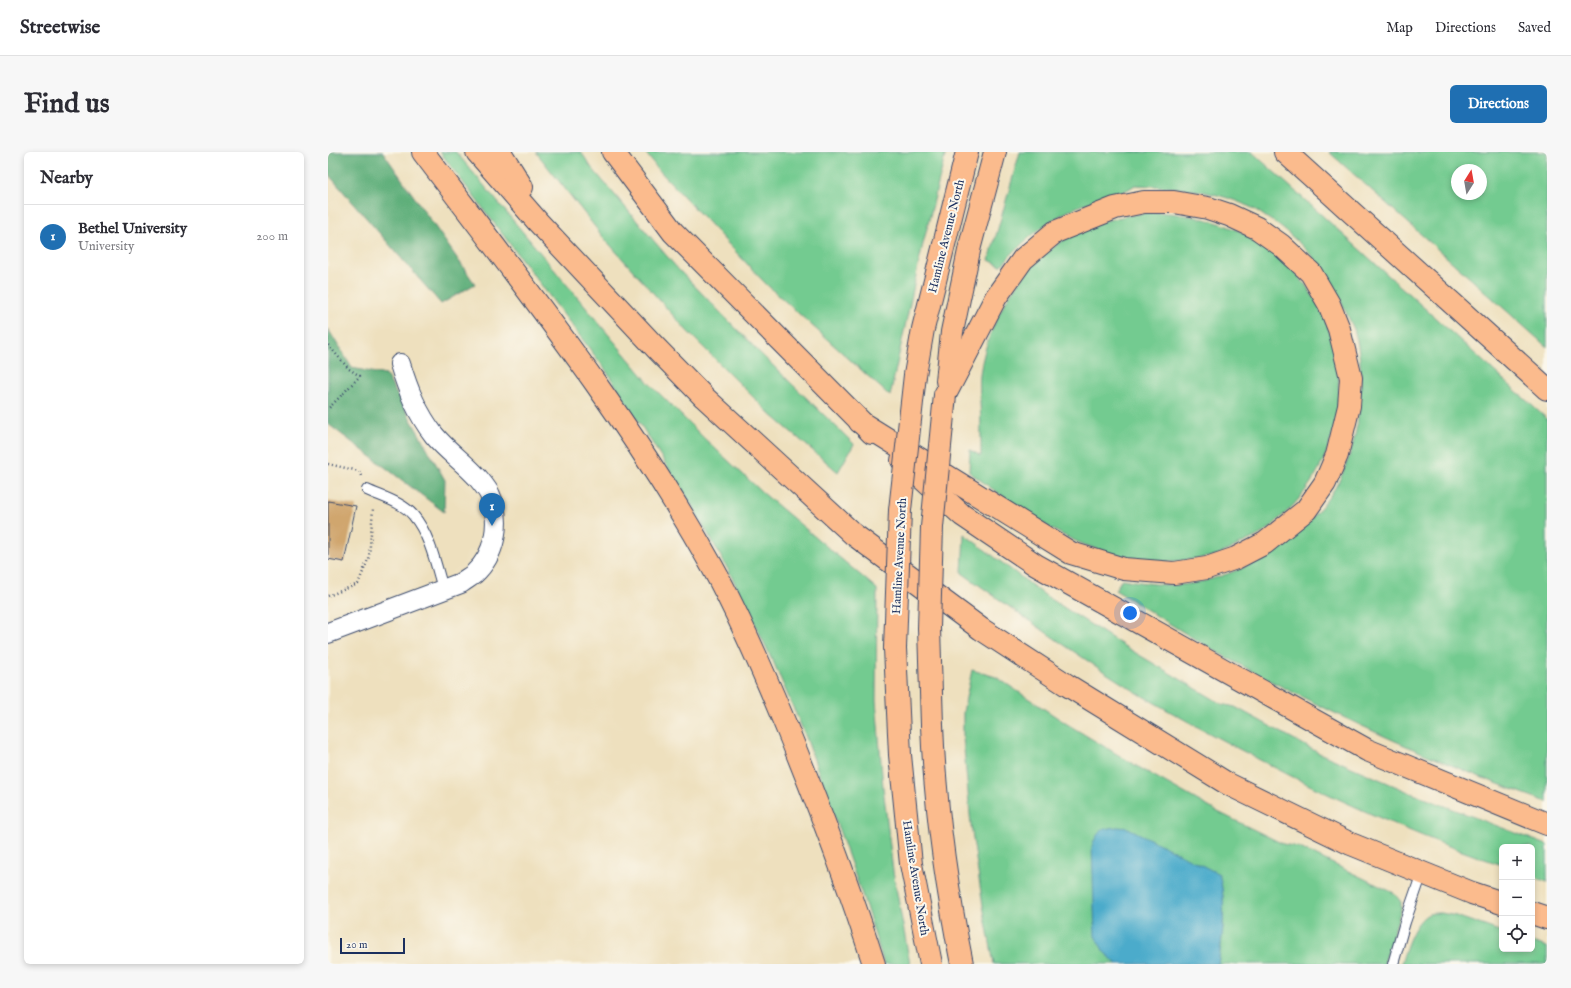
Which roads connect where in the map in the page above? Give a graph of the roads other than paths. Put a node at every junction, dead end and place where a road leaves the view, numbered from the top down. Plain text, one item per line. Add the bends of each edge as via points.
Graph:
1 (423, 152) edge
2 (477, 152) edge
3 (500, 152) edge
4 (612, 152) edge
5 (967, 152) edge
6 (995, 152) edge
7 (1285, 152) edge
8 (560, 245) junction
9 (400, 364) dead end
10 (1547, 389) edge
11 (945, 395) junction
12 (860, 422) junction
13 (367, 490) road end
14 (444, 589) junction
15 (328, 633) edge
16 (1547, 824) edge
17 (1422, 873) junction
18 (1499, 902) edge
19 (1535, 914) edge
20 (1547, 918) edge
21 (874, 964) edge
22 (931, 964) edge
23 (962, 964) edge
24 (1393, 964) edge

1 - 21 highway via 625,426 714,569 748,639 808,779 854,901
2 - 8 highway
3 - 8 highway
4 - 12 highway via 673,232
5 - 22 highway, Hamline Avenue North, bridge via 923,329 915,375 900,510 895,648 900,755 911,856
6 - 11 highway via 970,246 952,332
7 - 10 highway
8 - 17 highway via 704,397 852,534 981,629 1228,784 1351,844
9 - 14 street via 408,390 420,414 434,435 476,477 490,495 495,514 496,531 493,546 484,561 474,574 461,583
11 - 12 highway via 996,297 1023,259 1055,232 1115,208 1144,202 1174,202 1208,208 1257,228 1281,245 1311,274 1329,304 1339,329 1351,378 1349,406 1337,455 1325,483 1306,510 1265,542 1236,558 1208,568 1174,573 1124,569 1070,553
11 - 23 highway, bridge via 932,527 929,628 934,767 944,862
12 - 16 highway via 962,515 1036,566 1367,750
13 - 14 lane via 394,502 412,514 429,543
14 - 15 street
17 - 18 highway
17 - 24 lane
19 - 20 highway

